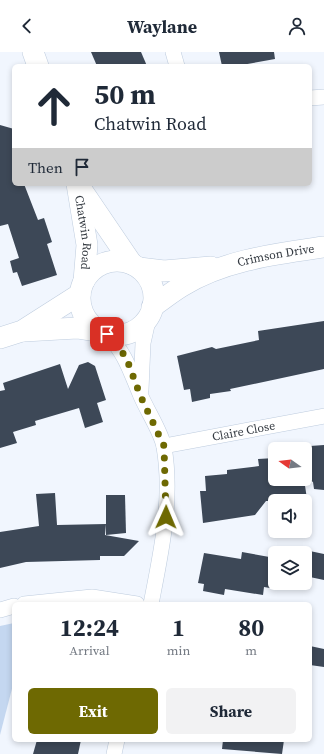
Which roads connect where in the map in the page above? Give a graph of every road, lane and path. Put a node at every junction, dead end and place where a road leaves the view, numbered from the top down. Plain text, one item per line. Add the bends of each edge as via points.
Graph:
1 (33, 52) edge
2 (173, 52) edge
3 (37, 64) edge
4 (176, 64) edge
5 (324, 97) edge
6 (312, 98) edge
7 (77, 186) edge
8 (78, 186) edge
9 (324, 247) edge
10 (136, 266) junction
11 (228, 266) junction
12 (82, 288) junction
13 (151, 312) junction
14 (22, 331) junction
15 (105, 333) junction
16 (0, 338) edge
17 (140, 395) junction
18 (324, 416) edge
19 (164, 446) junction
20 (43, 602) edge
21 (124, 602) edge
22 (151, 602) edge
23 (12, 607) edge
24 (0, 610) edge
25 (117, 742) edge
26 (114, 754) edge

1 - 3 street
2 - 4 street
5 - 6 street
7 - 12 street, Chatwin Road via 87,245
8 - 10 street, Chatwin Road
9 - 11 street, Crimson Drive via 268,255
10 - 11 street, Crimson Drive via 164,271
10 - 12 street via 122,261 110,261 100,265 90,272
10 - 13 street via 147,276 152,286 154,297
11 - 13 street, Crimson Drive via 183,285
12 - 14 street
12 - 15 street via 81,306 85,317 92,326
13 - 15 street via 142,325 131,332 119,335
13 - 17 street via 143,343
14 - 15 street via 77,328
14 - 16 street
15 - 17 street via 126,357
17 - 19 street
18 - 19 street, Claire Close
19 - 22 street via 165,531
20 - 21 street via 92,597
23 - 24 street
25 - 26 street

